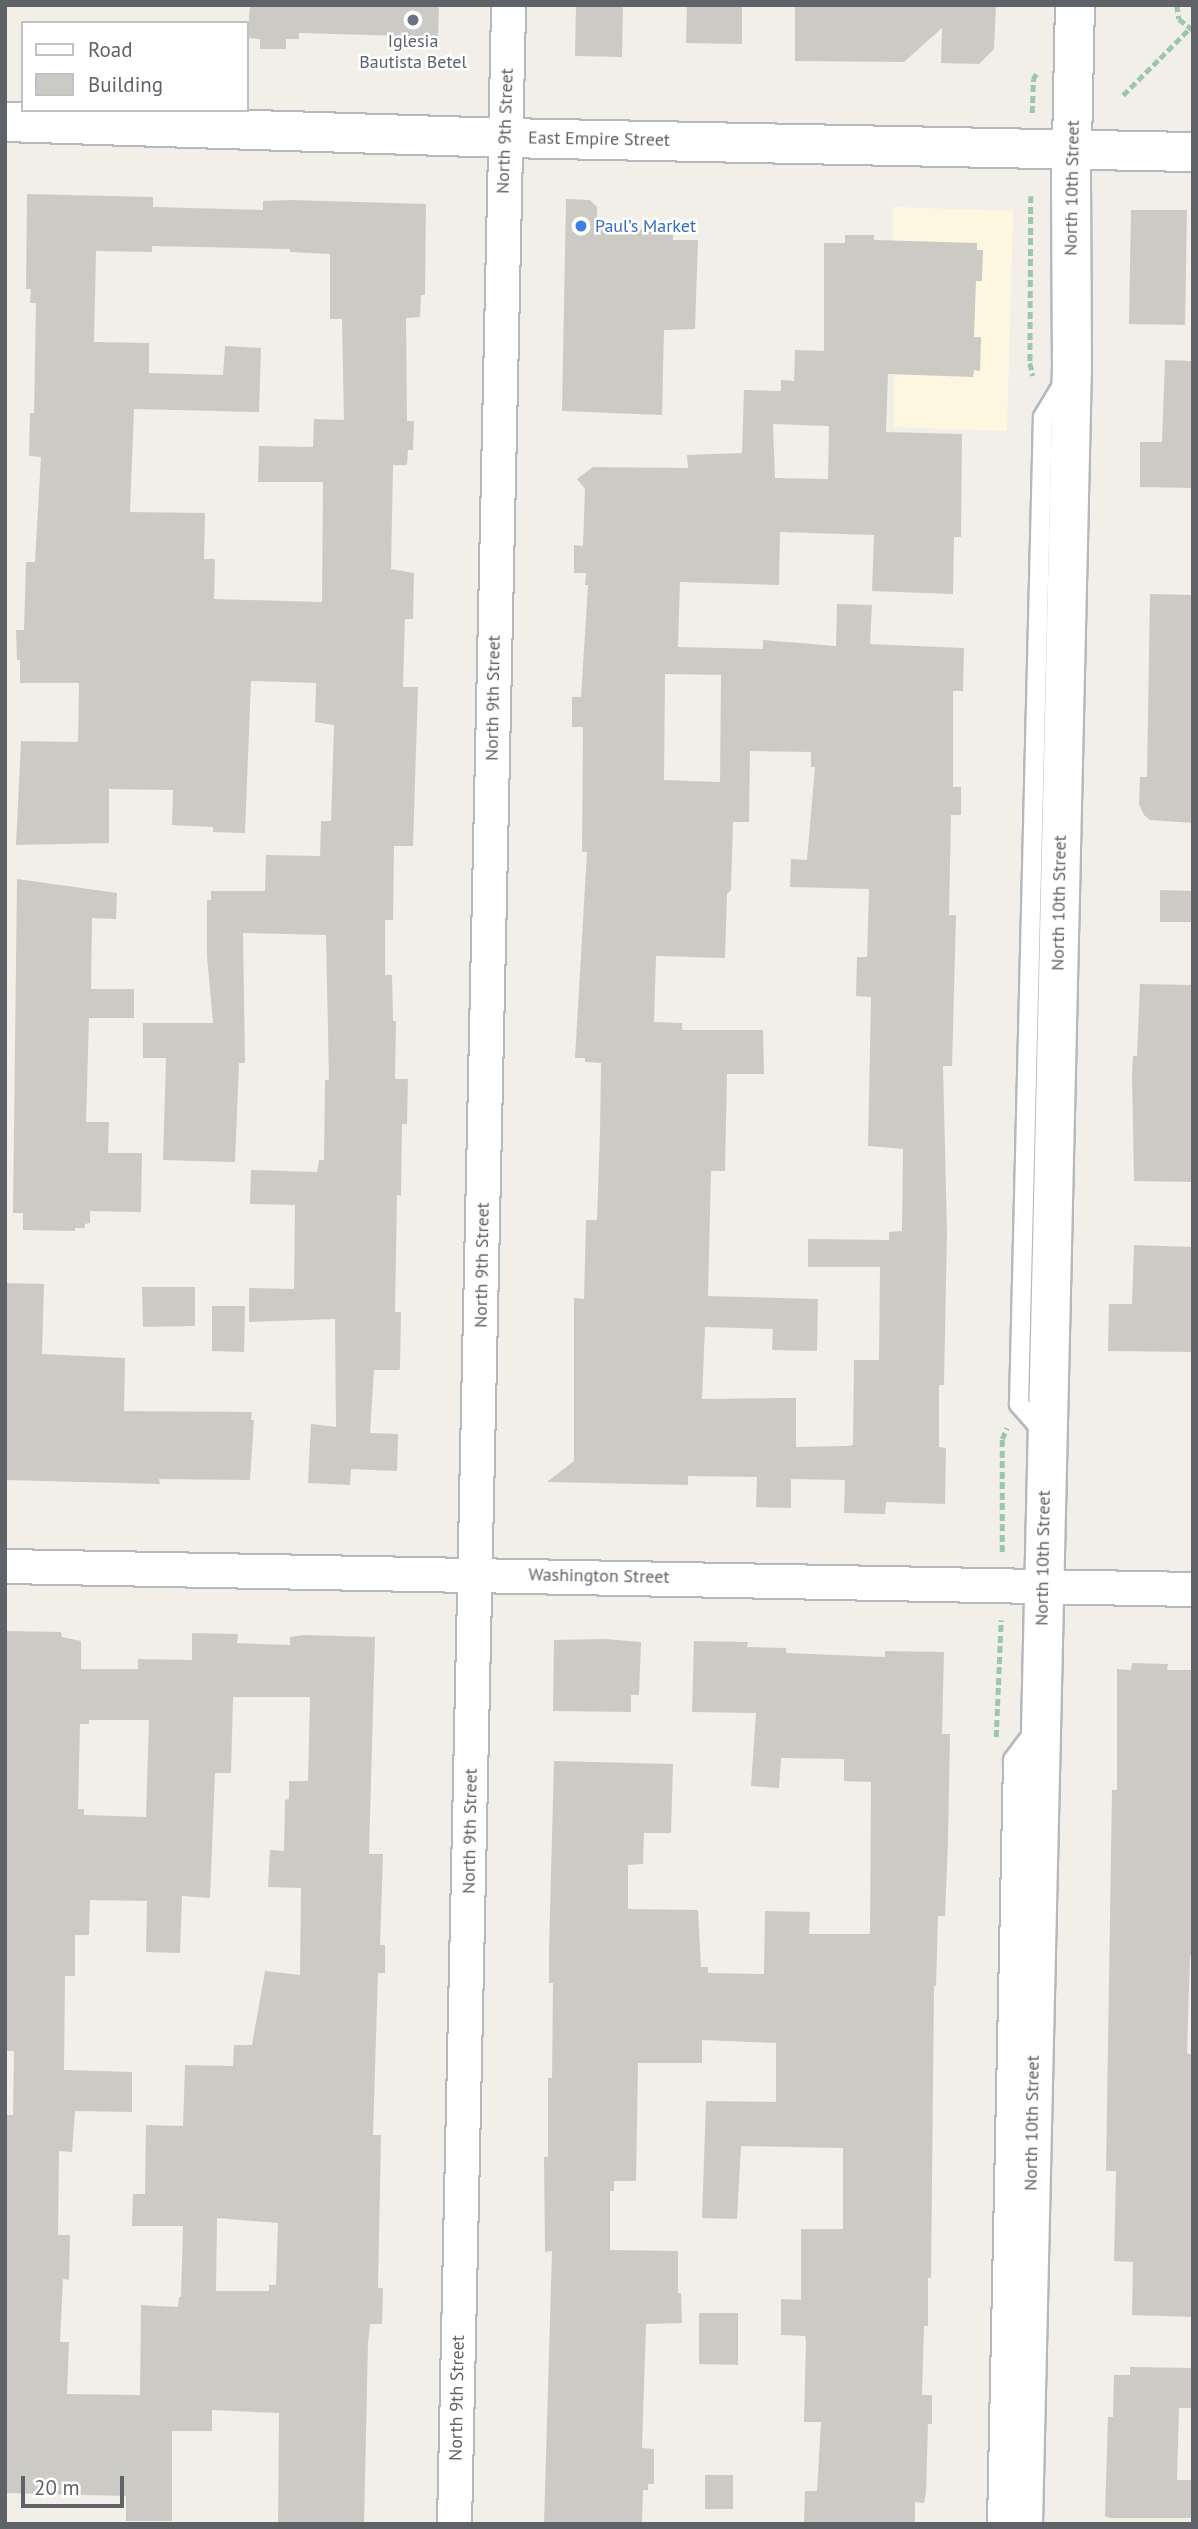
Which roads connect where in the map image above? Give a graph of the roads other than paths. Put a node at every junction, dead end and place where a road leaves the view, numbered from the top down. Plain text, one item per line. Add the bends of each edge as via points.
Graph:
1 (508, 5) edge
2 (1075, 5) edge
3 (5, 122) edge
4 (505, 138) junction
5 (1073, 148) junction
6 (1193, 152) edge
7 (1072, 370) junction
8 (1047, 1437) junction
9 (5, 1566) edge
10 (477, 1574) junction
11 (1042, 1586) junction
12 (1193, 1589) edge
13 (1042, 1722) junction
14 (454, 2524) edge
15 (997, 2524) edge
16 (1023, 2524) edge

1 - 4 street, North 9th Street
2 - 5 main road, North 10th Street
3 - 4 main road, East Empire Street
4 - 5 main road, East Empire Street
4 - 10 street, North 9th Street
5 - 6 main road, East Empire Street
5 - 7 main road, North 10th Street
7 - 8 main road, North 10th Street
7 - 8 lane, North 10th Street via 1043,417 1019,1404
8 - 11 main road, North 10th Street
9 - 10 street, Washington Street
10 - 11 street, Washington Street
10 - 14 street, North 9th Street
11 - 12 street, Washington Street
11 - 13 main road, North 10th Street
13 - 15 lane, North 10th Street via 1013,1760
13 - 16 main road, North 10th Street

